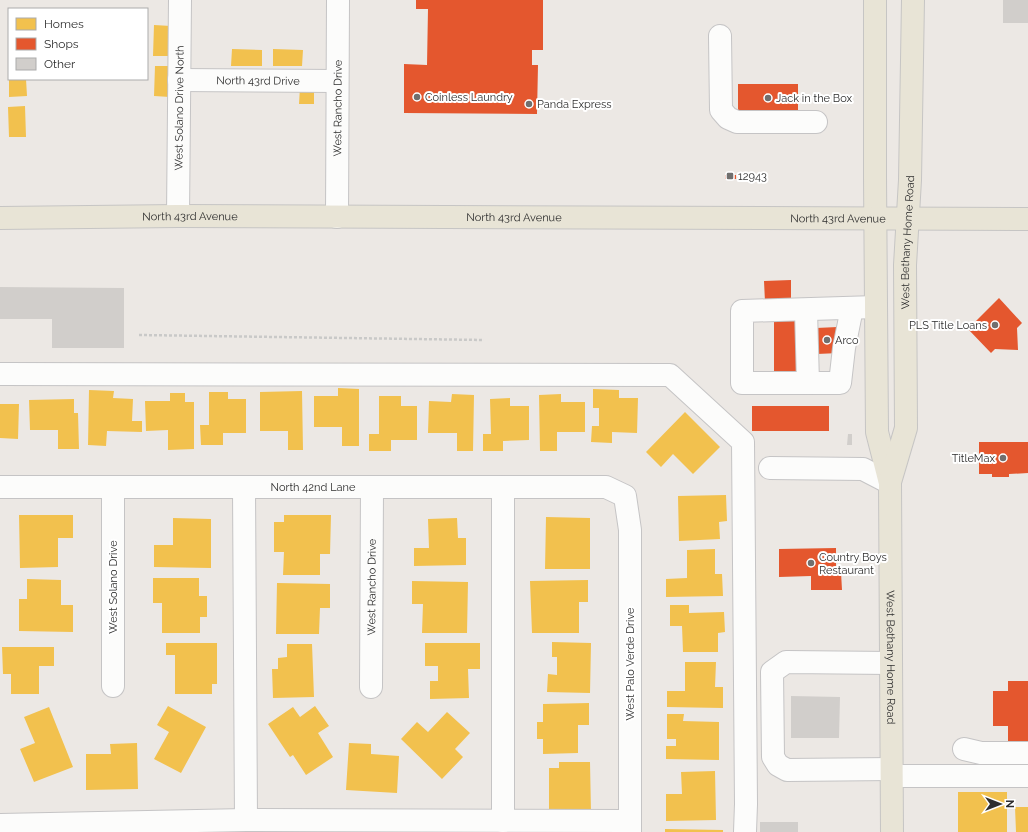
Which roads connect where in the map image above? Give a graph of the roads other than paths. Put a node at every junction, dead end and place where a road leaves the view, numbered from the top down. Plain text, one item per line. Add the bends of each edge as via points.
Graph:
1 (180, 0) edge
2 (338, 0) edge
3 (875, 0) edge
4 (913, 0) edge
5 (720, 36) dead end
6 (179, 80) junction
7 (338, 81) junction
8 (816, 122) dead end
9 (178, 216) junction
10 (337, 217) junction
11 (0, 218) edge
12 (875, 219) junction
13 (909, 219) junction
14 (1028, 219) edge
15 (852, 308) junction
16 (876, 308) junction
17 (806, 310) junction
18 (0, 374) edge
19 (808, 383) junction
20 (770, 468) dead end
21 (890, 483) junction
22 (0, 487) edge
23 (503, 487) junction
24 (113, 488) junction
25 (244, 488) junction
26 (372, 488) junction
27 (625, 496) joint
28 (891, 664) junction
29 (113, 686) dead end
30 (371, 687) dead end
31 (964, 749) dead end
32 (1028, 753) edge
33 (892, 773) junction
34 (1028, 776) edge
35 (246, 820) junction
36 (503, 821) junction
37 (0, 825) edge
38 (630, 826) edge
39 (745, 832) edge
40 (892, 832) edge

1 - 6 street, West Solano Drive North
2 - 7 street, West Rancho Drive
3 - 12 main road, West Bethany Home Road
4 - 13 main road, West Bethany Home Road
5 - 8 street via 721,110 728,118 737,122
6 - 7 street, North 43rd Drive
6 - 9 street, West Solano Drive North
7 - 10 street, West Rancho Drive
9 - 10 main road, North 43rd Avenue
9 - 11 main road, North 43rd Avenue
10 - 12 main road, North 43rd Avenue
12 - 13 main road, North 43rd Avenue
12 - 16 main road, West Bethany Home Road
13 - 14 main road, North 43rd Avenue
13 - 21 main road, West Bethany Home Road via 905,264 906,428
15 - 16 street
15 - 17 street
15 - 19 street via 840,383
16 - 21 main road, West Bethany Home Road via 877,432
17 - 19 street
17 - 19 street via 742,310 742,383
18 - 39 street via 670,375 743,442
20 - 21 street via 863,469
21 - 28 main road, West Bethany Home Road
22 - 24 street, North 42nd Lane
23 - 26 street, North 42nd Lane
23 - 27 street, North 42nd Lane via 606,487
23 - 36 street
24 - 25 street, North 42nd Lane
24 - 29 street, West Solano Drive
25 - 26 street, North 42nd Lane
25 - 35 street
26 - 30 street, West Rancho Drive
27 - 38 street, West Palo Verde Drive via 630,530
28 - 33 main road, West Bethany Home Road
28 - 33 street via 786,662 772,672 773,757 778,765 787,770
31 - 32 street via 981,753
33 - 34 street
33 - 40 main road, West Bethany Home Road
35 - 36 street
35 - 37 street
36 - 38 street

